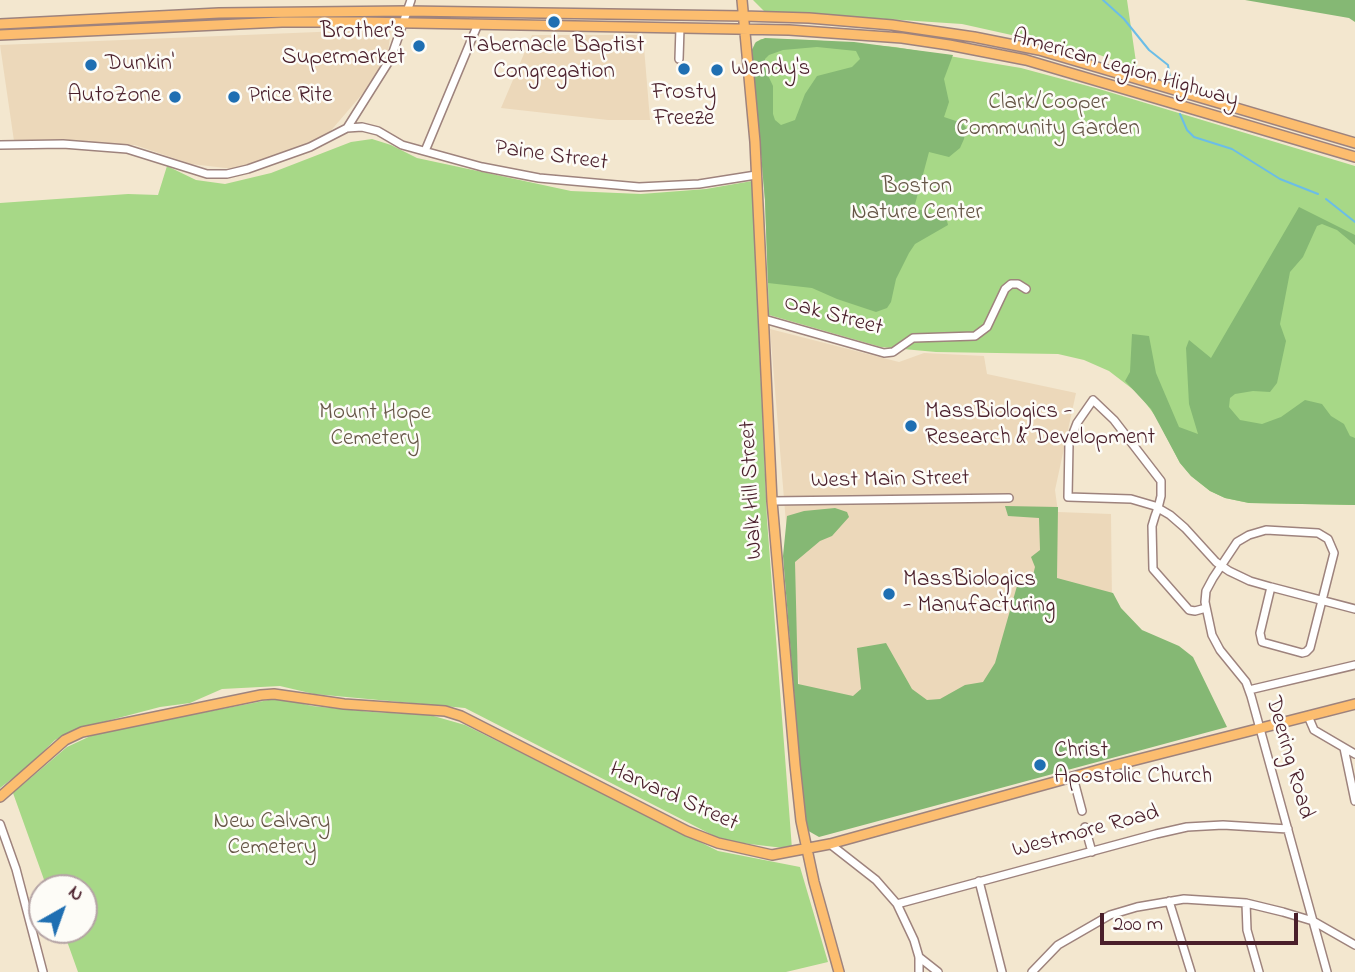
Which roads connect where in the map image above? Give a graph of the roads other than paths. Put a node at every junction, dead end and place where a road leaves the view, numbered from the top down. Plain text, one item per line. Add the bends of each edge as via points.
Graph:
1 (411, 0) edge
2 (742, 0) edge
3 (407, 11) junction
4 (743, 16) junction
5 (110, 18) junction
6 (404, 23) junction
7 (0, 24) edge
8 (478, 24) junction
9 (680, 28) junction
10 (744, 29) junction
11 (111, 30) junction
12 (0, 35) edge
13 (679, 59) dead end
14 (347, 128) junction
15 (1355, 143) edge
16 (0, 145) edge
17 (425, 151) junction
18 (1355, 157) edge
19 (757, 175) junction
20 (1026, 289) dead end
21 (764, 319) junction
22 (1009, 498) dead end
23 (772, 501) junction
24 (1158, 508) junction
25 (1221, 566) junction
26 (1271, 587) junction
27 (1322, 600) junction
28 (1206, 608) junction
29 (1355, 608) edge
30 (1355, 665) edge
31 (1249, 690) junction
32 (1355, 704) edge
33 (1308, 716) junction
34 (1260, 729) junction
35 (1344, 748) junction
36 (1355, 754) edge
37 (1073, 776) junction
38 (0, 797) edge
39 (1355, 801) edge
40 (1082, 811) dead end
41 (0, 824) edge
42 (1085, 827) dead end
43 (1288, 829) junction
44 (830, 844) junction
45 (808, 848) junction
46 (1092, 852) junction
47 (979, 881) junction
48 (1170, 901) junction
49 (1246, 903) junction
50 (898, 904) junction
51 (1313, 921) junction
52 (1355, 945) edge
53 (919, 957) junction
54 (1191, 971) edge
55 (43, 972) edge
56 (839, 972) edge
57 (919, 972) edge
58 (938, 972) edge
59 (1002, 972) edge
60 (1032, 972) edge
61 (1182, 972) edge
62 (1259, 972) edge
63 (1328, 972) edge

1 - 3 street
2 - 4 main road, Walk Hill Street
3 - 4 main road, American Legion Highway
3 - 5 main road, American Legion Highway
3 - 6 street
4 - 10 main road, Walk Hill Street
4 - 15 main road, American Legion Highway via 892,25 974,37 1095,65
5 - 7 main road, American Legion Highway
5 - 11 main road
6 - 8 main road, American Legion Highway
6 - 11 main road, American Legion Highway via 282,22
6 - 14 street via 391,58
8 - 9 main road, American Legion Highway
8 - 17 street
9 - 10 main road, American Legion Highway
9 - 13 street
10 - 18 main road, American Legion Highway via 902,38 982,51 1082,75
10 - 19 main road, Walk Hill Street
11 - 12 main road, American Legion Highway
14 - 16 street via 310,147 227,174 195,171 127,149
14 - 17 street, Paine Street via 378,131
17 - 19 street, Paine Street via 488,169 595,184 699,184
19 - 21 main road, Walk Hill Street
20 - 21 street, Oak Street via 1011,284 1005,289 987,327 975,336 913,338 893,352
21 - 23 main road, Walk Hill Street
22 - 23 street, West Main Street
23 - 45 main road, Walk Hill Street via 794,765
24 - 24 street via 1131,499 1068,498 1069,444 1093,400 1161,481
24 - 25 street via 1185,528
24 - 28 street via 1152,526 1153,569 1189,610
25 - 26 street
25 - 27 street via 1237,542 1249,535 1266,530 1318,533 1328,539 1334,554
25 - 28 street via 1206,591
26 - 27 street
26 - 27 street via 1260,633 1267,645 1307,652
27 - 29 street
28 - 31 street, Deering Road via 1216,642
30 - 31 street
31 - 34 street, Deering Road
32 - 33 main road, Harvard Street
33 - 34 main road, Harvard Street
33 - 35 street via 1314,730
34 - 37 main road, Harvard Street
34 - 43 street, Deering Road
35 - 36 street
35 - 39 street
37 - 40 street
37 - 44 main road, Harvard Street
38 - 45 main road, Harvard Street via 65,740 82,732 274,694 444,711 718,843 772,855
41 - 55 street
42 - 46 street
43 - 46 street, Westmore Road via 1187,827
43 - 51 street, Deering Road
44 - 45 main road, Harvard Street
44 - 50 street
45 - 56 main road, Walk Hill Street
46 - 47 street, Westmore Road
47 - 50 street, Westmore Road
47 - 59 street
48 - 49 street
48 - 54 street
48 - 60 street via 1110,915 1058,945
49 - 51 street
49 - 62 street via 1247,930
50 - 53 street
51 - 52 street
51 - 63 street, Deering Road
53 - 57 street
53 - 58 street
54 - 61 street

